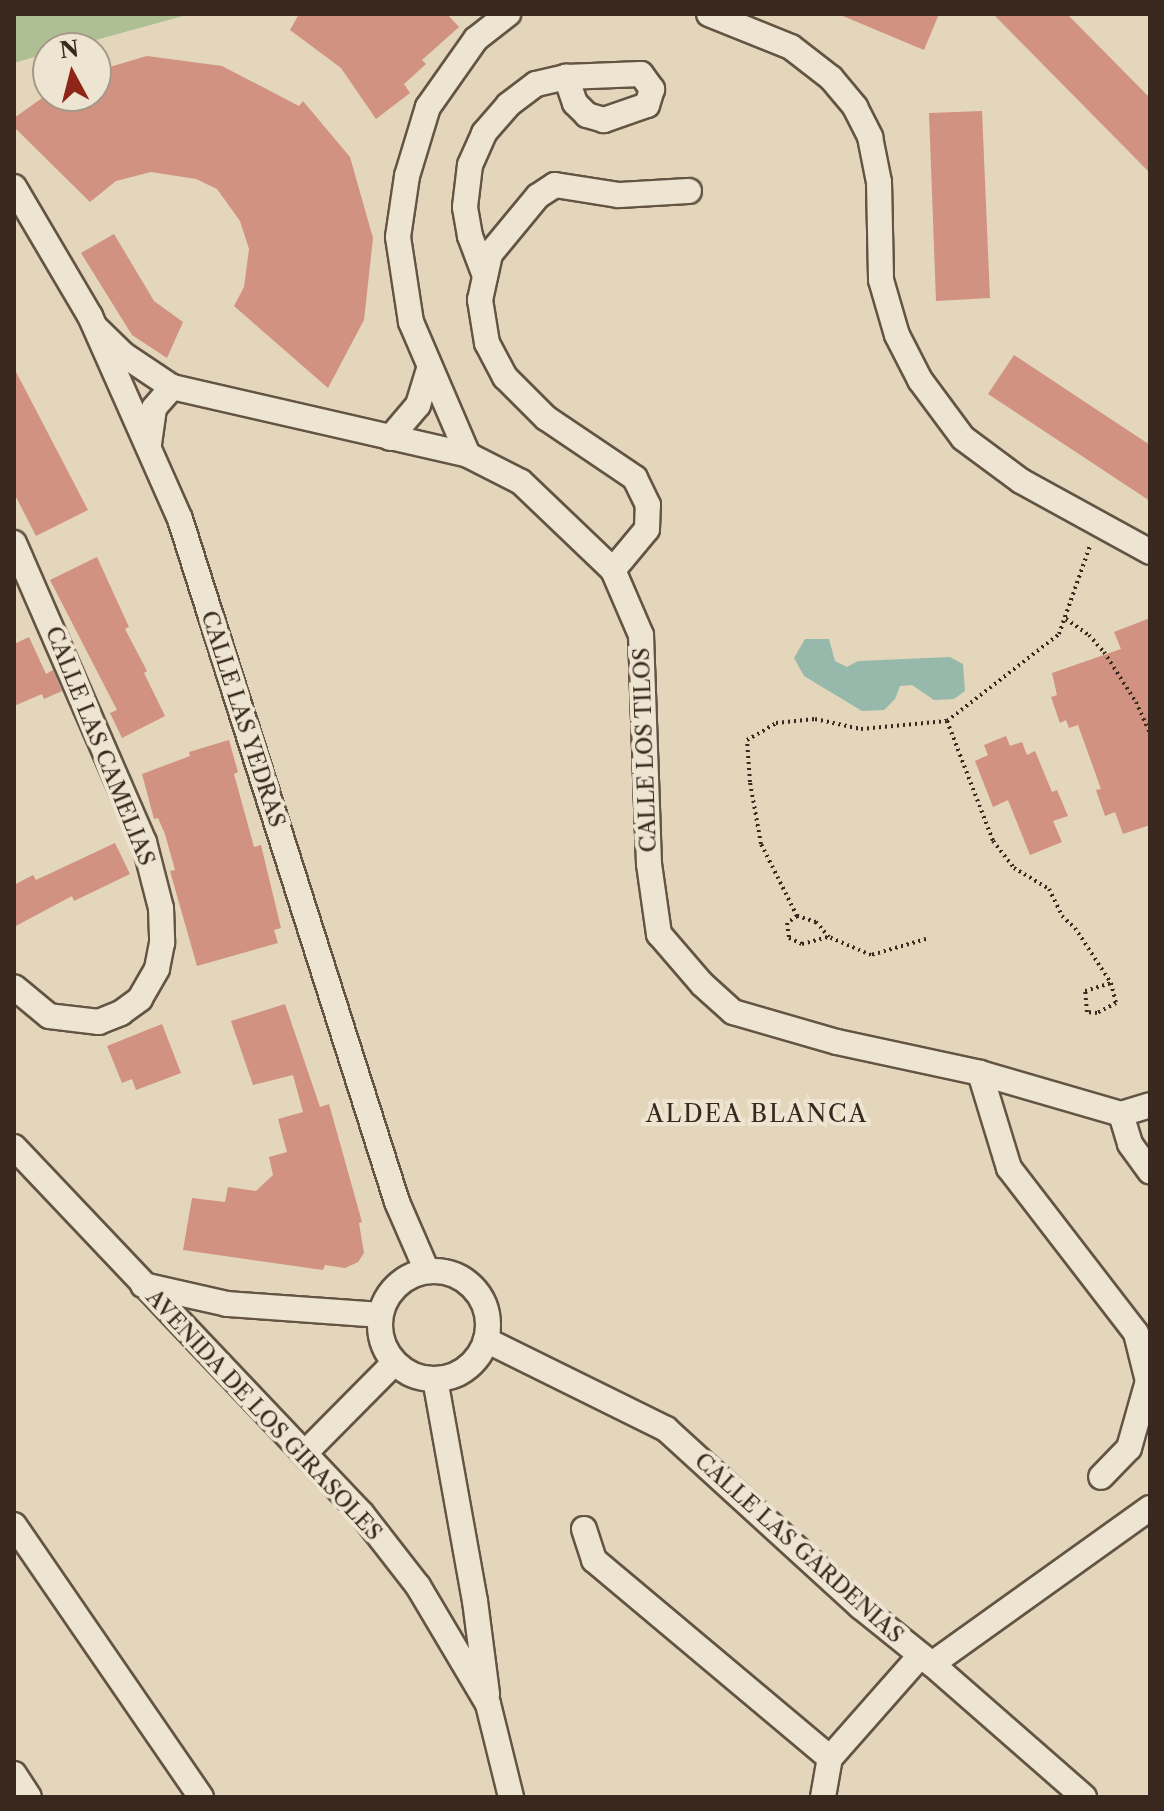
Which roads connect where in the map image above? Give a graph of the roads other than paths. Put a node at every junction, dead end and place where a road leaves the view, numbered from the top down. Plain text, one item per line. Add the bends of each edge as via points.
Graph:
1 (508, 14) edge
2 (709, 14) edge
3 (566, 77) dead end
4 (14, 187) edge
5 (689, 191) dead end
6 (485, 276) junction
7 (96, 328) junction
8 (429, 369) junction
9 (172, 387) junction
10 (390, 438) junction
11 (149, 446) junction
12 (468, 455) junction
13 (14, 543) edge
14 (1150, 552) edge
15 (613, 570) junction
16 (14, 987) edge
17 (980, 1073) junction
18 (1150, 1105) edge
19 (1121, 1114) junction
20 (14, 1147) edge
21 (1150, 1172) edge
22 (427, 1271) junction
23 (143, 1285) junction
24 (380, 1315) junction
25 (486, 1340) junction
26 (394, 1363) junction
27 (435, 1379) junction
28 (305, 1453) junction
29 (1101, 1477) dead end
30 (1150, 1508) edge
31 (14, 1525) edge
32 (584, 1529) dead end
33 (926, 1660) junction
34 (488, 1704) junction
35 (830, 1758) junction
36 (14, 1774) edge
37 (29, 1797) edge
38 (201, 1797) edge
39 (511, 1797) edge
40 (823, 1797) edge
41 (1084, 1797) edge

1 - 8 street via 476,39 428,107 407,176 398,237 411,322
2 - 14 street via 791,47 831,78 855,107 870,137 879,182 881,280 897,335 920,380 963,438 1021,481
3 - 6 street via 536,84 508,105 484,133 470,165 465,207
4 - 7 street, CALLE LAS YEDRAS
5 - 6 street via 619,195 555,185 538,196 490,254
6 - 15 street via 480,300 487,343 505,377 546,418 635,478 648,505 647,529
7 - 9 street, CALLE LOS TILOS via 124,355
7 - 11 street, CALLE LAS YEDRAS
8 - 10 street via 418,405
8 - 12 street
9 - 10 street, CALLE LOS TILOS
9 - 11 street via 154,408
10 - 12 street, CALLE LOS TILOS
11 - 22 street, CALLE LAS YEDRAS via 180,519 397,1202
12 - 15 street, CALLE LOS TILOS via 521,482
13 - 16 street, CALLE LAS CAMELIAS via 144,842 161,908 162,943 157,969 140,999 99,1022 49,1016
15 - 17 street, CALLE LOS TILOS via 641,635 649,864 659,934 733,1012 837,1042
17 - 19 street, CALLE LOS TILOS
17 - 29 street via 1009,1168 1136,1333 1148,1381 1129,1448
18 - 19 street
19 - 21 street via 1130,1144
20 - 23 street, AVENIDA DE LOS GIRASOLES
22 - 24 street via 396,1285
22 - 25 street via 449,1273 482,1298
23 - 24 street via 227,1304
23 - 28 street, AVENIDA DE LOS GIRASOLES
24 - 26 street via 379,1332
25 - 27 street via 475,1360 457,1374
25 - 33 street, CALLE LAS GARDENIAS via 666,1429
26 - 27 street via 413,1375
26 - 28 street
27 - 34 street
28 - 34 street, AVENIDA DE LOS GIRASOLES via 418,1586
30 - 33 street
31 - 38 street
32 - 35 street via 594,1560
33 - 35 street
33 - 41 street, CALLE LAS GARDENIAS
34 - 39 street, AVENIDA DE LOS GIRASOLES
35 - 40 street
36 - 37 street

